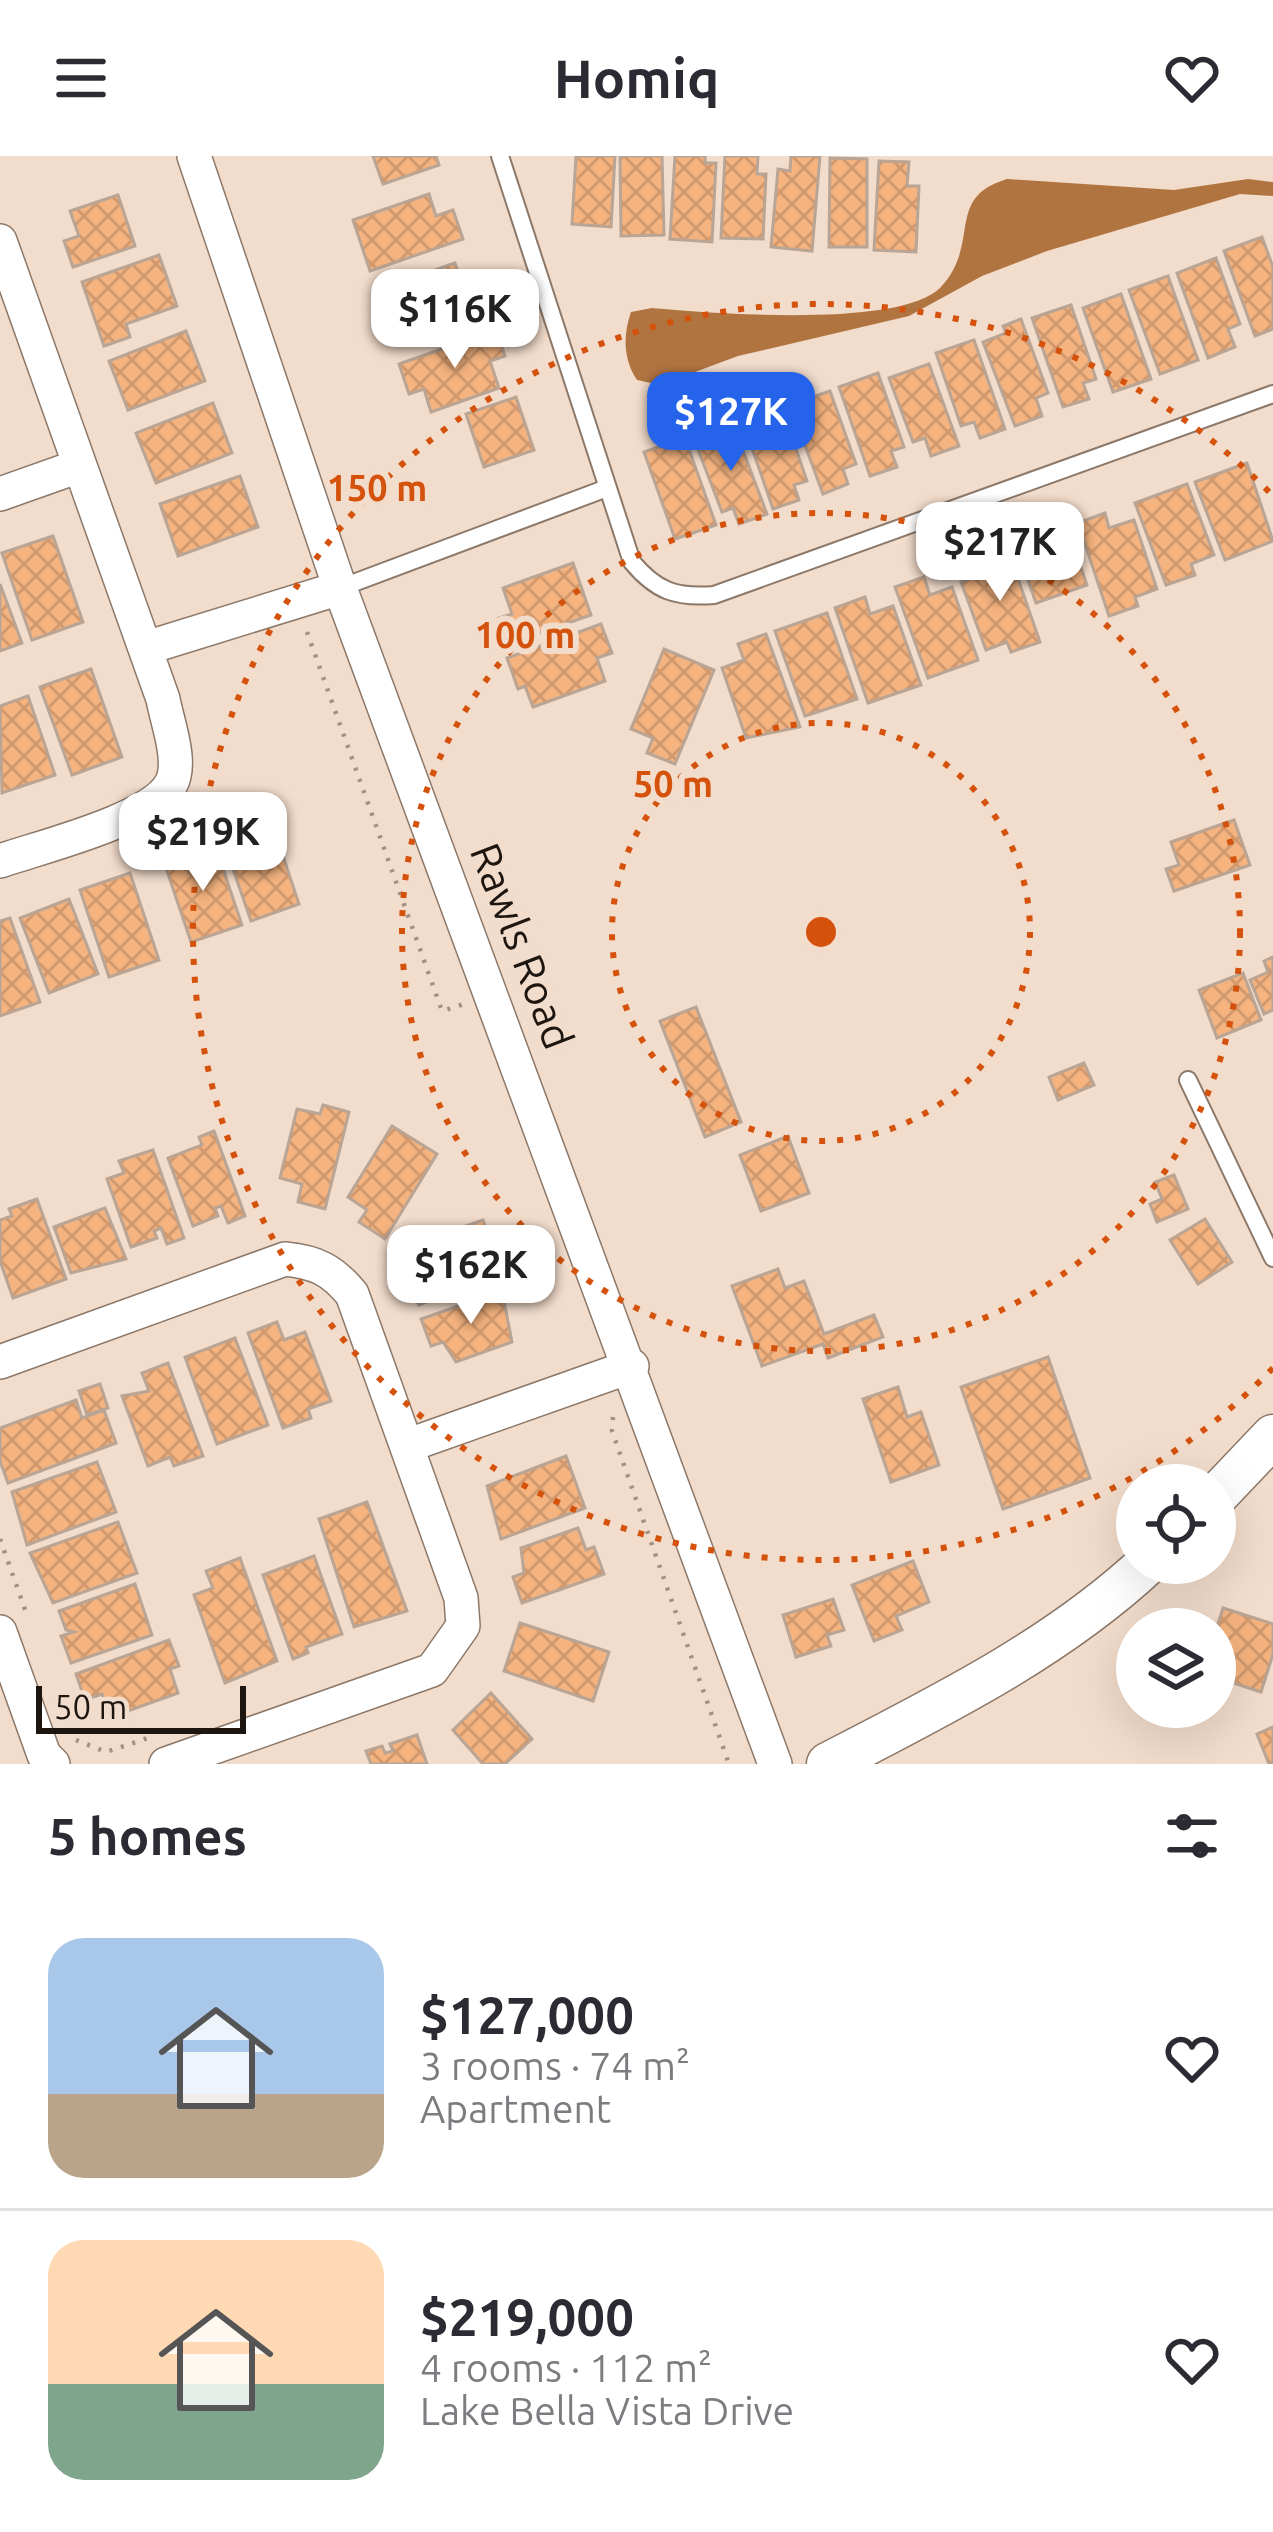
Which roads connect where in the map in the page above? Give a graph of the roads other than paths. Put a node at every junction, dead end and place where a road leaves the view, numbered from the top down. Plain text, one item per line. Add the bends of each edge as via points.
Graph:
1 (194, 156) edge
2 (500, 156) edge
3 (0, 241) edge
4 (1273, 394) edge
5 (79, 466) junction
6 (608, 488) junction
7 (0, 494) edge
8 (340, 588) junction
9 (146, 648) junction
10 (0, 861) edge
11 (1188, 1080) dead end
12 (1273, 1258) edge
13 (0, 1362) edge
14 (618, 1371) junction
15 (1273, 1436) edge
16 (409, 1445) junction
17 (1236, 1476) edge
18 (1126, 1584) edge
19 (15, 1628) edge
20 (164, 1749) edge
21 (53, 1764) edge
22 (775, 1764) edge
23 (828, 1764) edge

1 - 8 street, Rawls Road
2 - 6 lane
3 - 5 street
4 - 6 lane via 714,595 683,598 651,584 632,562
5 - 7 street
5 - 9 street
6 - 8 lane
8 - 9 street
8 - 14 street, Rawls Road
9 - 10 street via 164,699 176,768 171,786 146,809
11 - 12 lane
13 - 16 street via 285,1259 311,1262 352,1294
14 - 16 street
14 - 22 street, Rawls Road
15 - 17 street
16 - 20 street via 461,1598 463,1626 453,1645 432,1670
18 - 23 street via 964,1694
19 - 21 street via 44,1755

